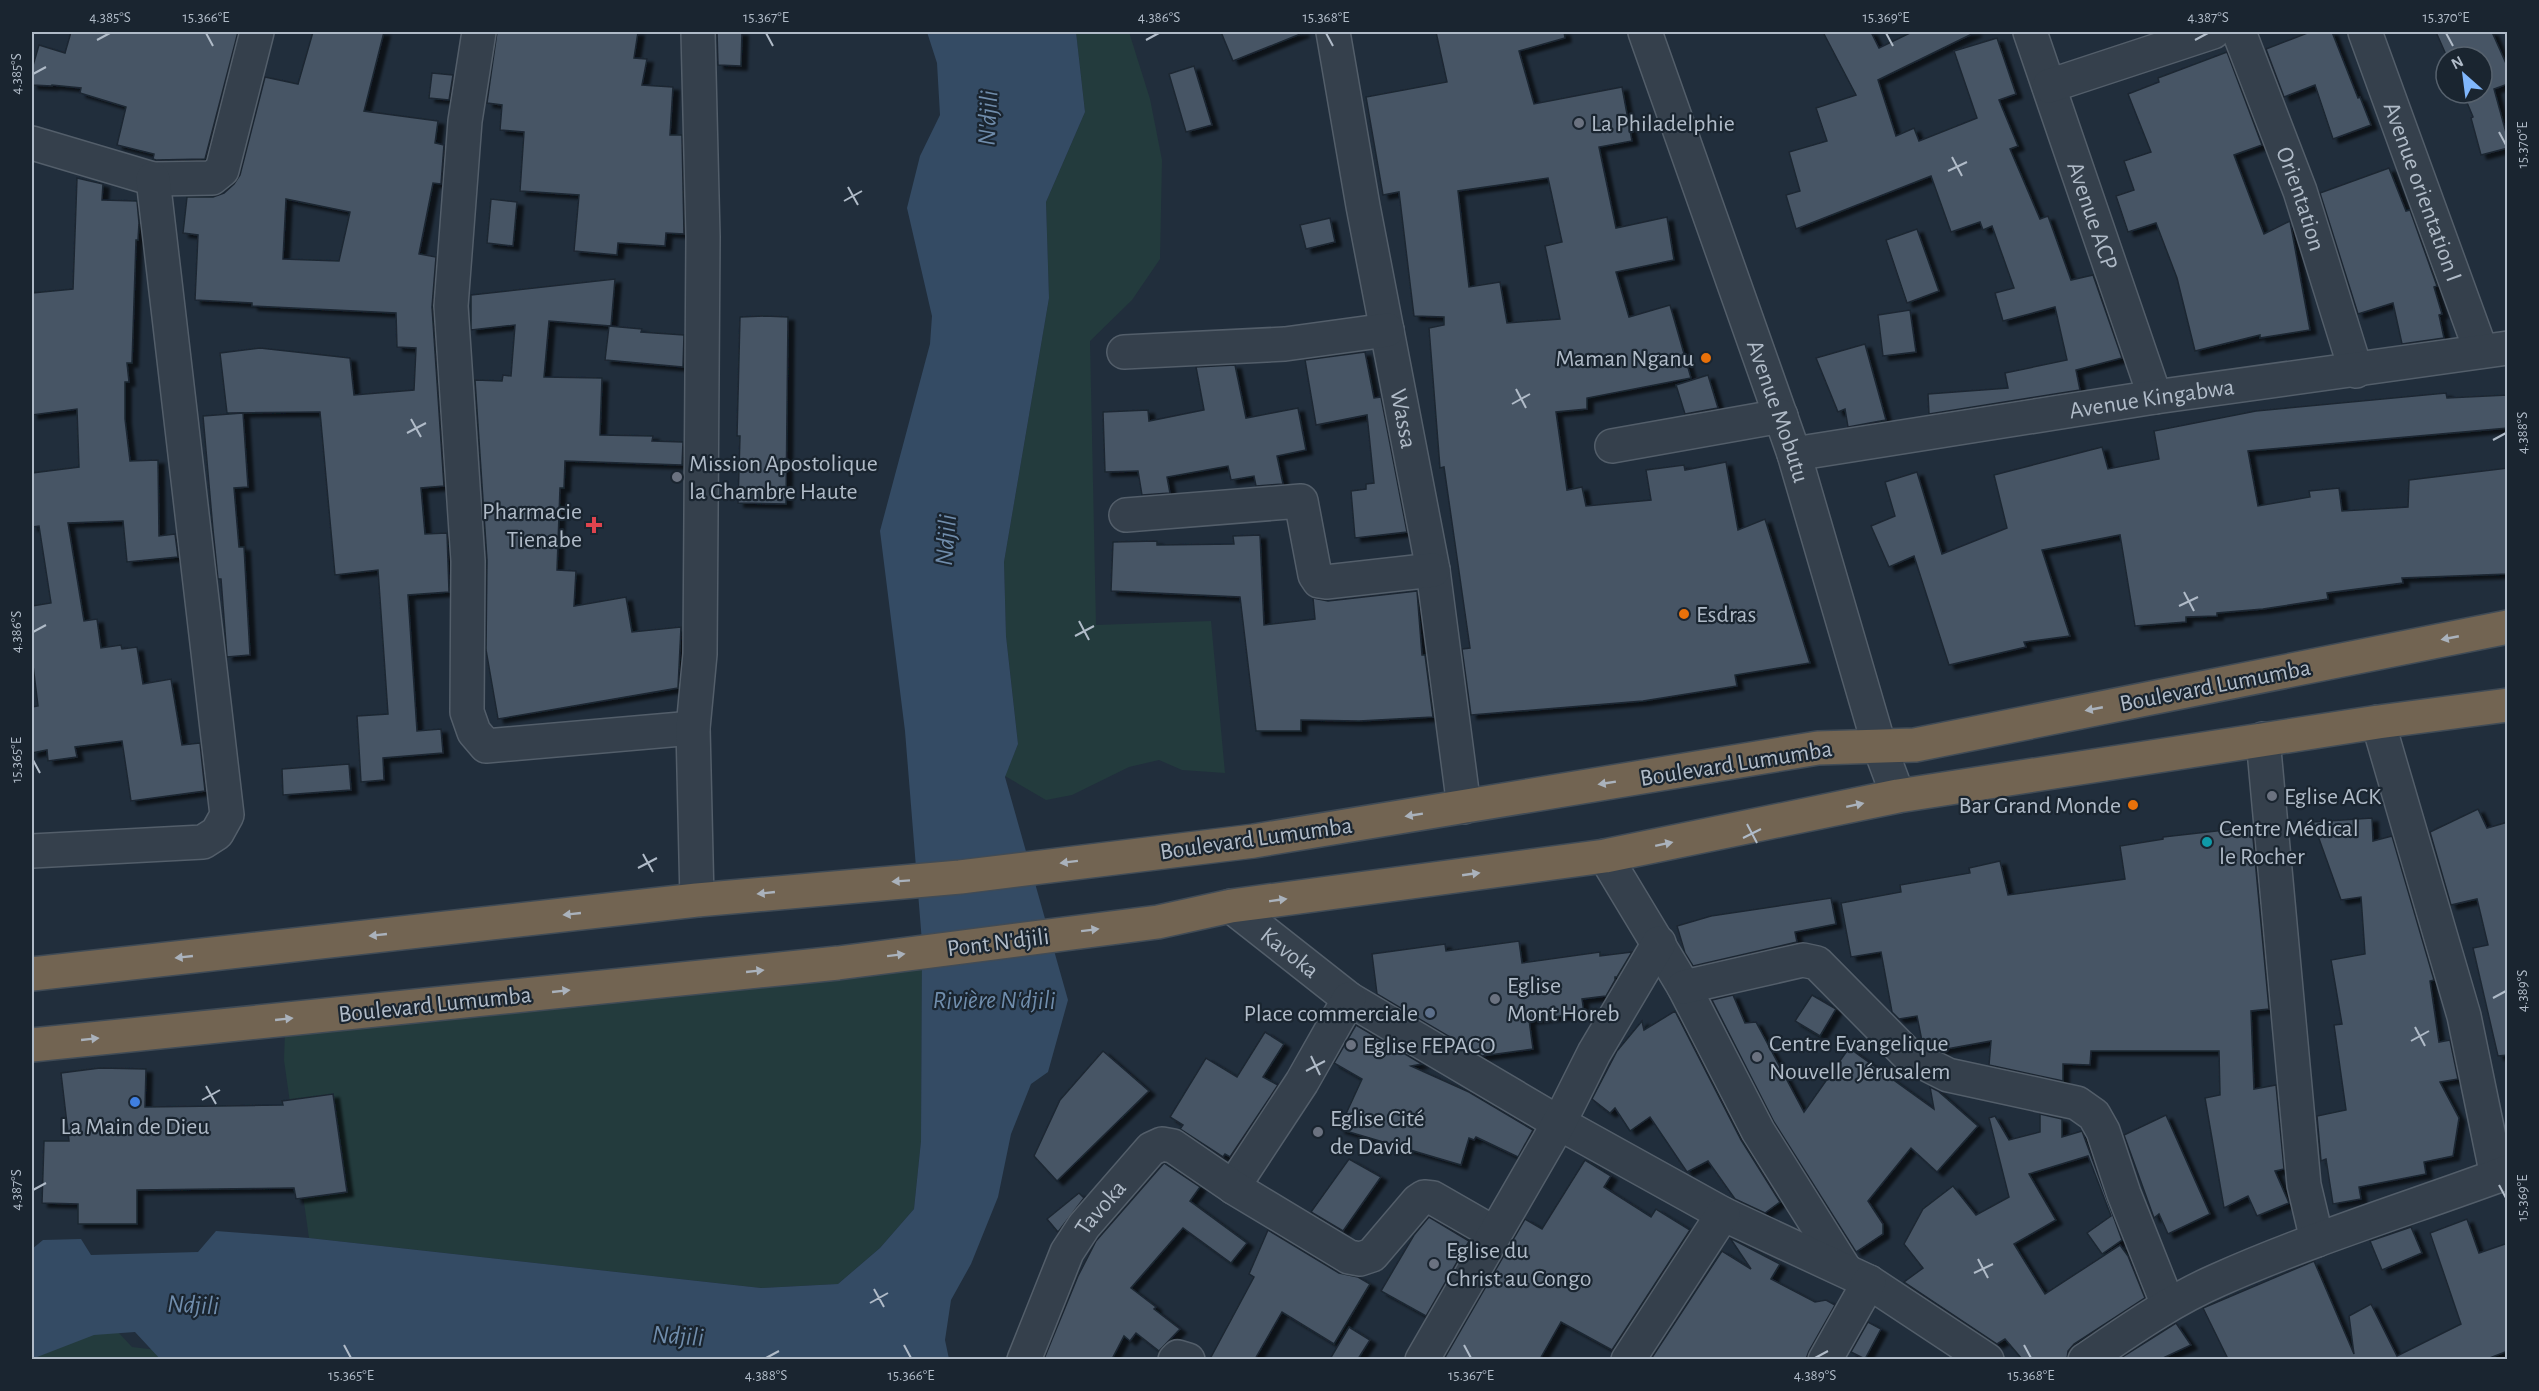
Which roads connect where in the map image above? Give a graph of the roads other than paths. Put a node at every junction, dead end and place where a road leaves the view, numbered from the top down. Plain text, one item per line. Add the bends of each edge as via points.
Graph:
1 (257, 32) edge
2 (479, 32) edge
3 (698, 32) edge
4 (1334, 32) edge
5 (1644, 32) edge
6 (2030, 32) edge
7 (2213, 32) edge
8 (2239, 32) edge
9 (2365, 32) edge
10 (2049, 86) junction
11 (32, 143) edge
12 (153, 179) junction
13 (1387, 330) junction
14 (2494, 350) edge
15 (1124, 352) dead end
16 (2356, 371) junction
17 (2155, 398) junction
18 (1781, 416) junction
19 (1612, 446) dead end
20 (1794, 454) junction
21 (1126, 515) dead end
22 (1433, 570) junction
23 (2508, 627) edge
24 (2508, 705) edge
25 (2378, 722) junction
26 (693, 729) junction
27 (2263, 739) junction
28 (1879, 745) junction
29 (1898, 796) junction
30 (1464, 807) junction
31 (32, 850) edge
32 (1605, 856) junction
33 (697, 900) junction
34 (1231, 906) junction
35 (1659, 944) junction
36 (838, 963) joint
37 (32, 974) edge
38 (1684, 987) junction
39 (1349, 999) junction
40 (32, 1045) edge
41 (1559, 1123) junction
42 (2502, 1174) edge
43 (1233, 1187) junction
44 (1723, 1214) junction
45 (1494, 1233) junction
46 (2317, 1240) junction
47 (1856, 1275) junction
48 (2169, 1305) junction
49 (1024, 1359) edge
50 (1175, 1359) edge
51 (1188, 1359) edge
52 (1422, 1359) edge
53 (1628, 1359) edge
54 (1825, 1359) edge
55 (1987, 1359) edge
56 (2085, 1359) edge

1 - 12 street via 222,170 212,178
2 - 26 street via 465,121 451,306 468,561 467,712 474,732 486,746
3 - 26 street via 704,237 703,458 700,654
4 - 13 street, Wassa
5 - 18 street, Avenue Mobutu
6 - 10 street, Avenue ACP
7 - 10 street
8 - 16 street, Orientation via 2300,191
9 - 14 street, Avenue orientation I
10 - 17 street, Avenue ACP
11 - 12 street
12 - 31 street via 227,814 217,833 203,842
13 - 15 street via 1285,344
13 - 22 street, Wassa
14 - 16 street, Avenue Kingabwa
16 - 17 street, Avenue Kingabwa
17 - 20 street, Avenue Kingabwa
18 - 19 street
18 - 20 street, Avenue Mobutu
20 - 28 street, Avenue Mobutu
21 - 22 street via 1301,501 1319,581
22 - 30 street, Wassa
23 -> 28 highway, Boulevard Lumumba via 1915,745
24 - 25 highway
25 - 27 highway
25 - 42 street via 2464,1016
26 - 33 street
27 - 29 highway
27 - 46 street via 2304,1185
28 - 29 street, Avenue Mobutu
28 -> 30 highway, Boulevard Lumumba via 1818,748
32 -> 29 highway
30 -> 33 highway, Boulevard Lumumba via 1254,841 960,877
34 -> 32 highway
32 - 35 street
33 -> 37 highway
36 -> 34 highway, Pont N'djili via 1158,922
34 - 39 street, Kavoka
35 - 38 street
35 - 41 street via 1594,1053
40 -> 36 highway, Boulevard Lumumba
38 - 47 street via 1758,1131
38 - 48 street via 1803,960 1816,963 1908,1055 1948,1075 2077,1103 2094,1115 2103,1131
39 - 41 street, Kavoka
39 - 43 street via 1302,1082
41 - 44 street, Kavoka
41 - 45 street
42 - 46 street
43 - 45 street, Tavoka via 1348,1257 1360,1259 1372,1254 1424,1197 1433,1198
43 - 49 street, Tavoka via 1173,1146 1161,1144 1151,1149 1084,1226 1067,1252
44 - 47 street, Kavoka
44 - 53 street
45 - 52 street
46 - 48 street via 2217,1280
47 - 54 street
47 - 55 street, Kavoka
48 - 56 street
50 - 51 street

